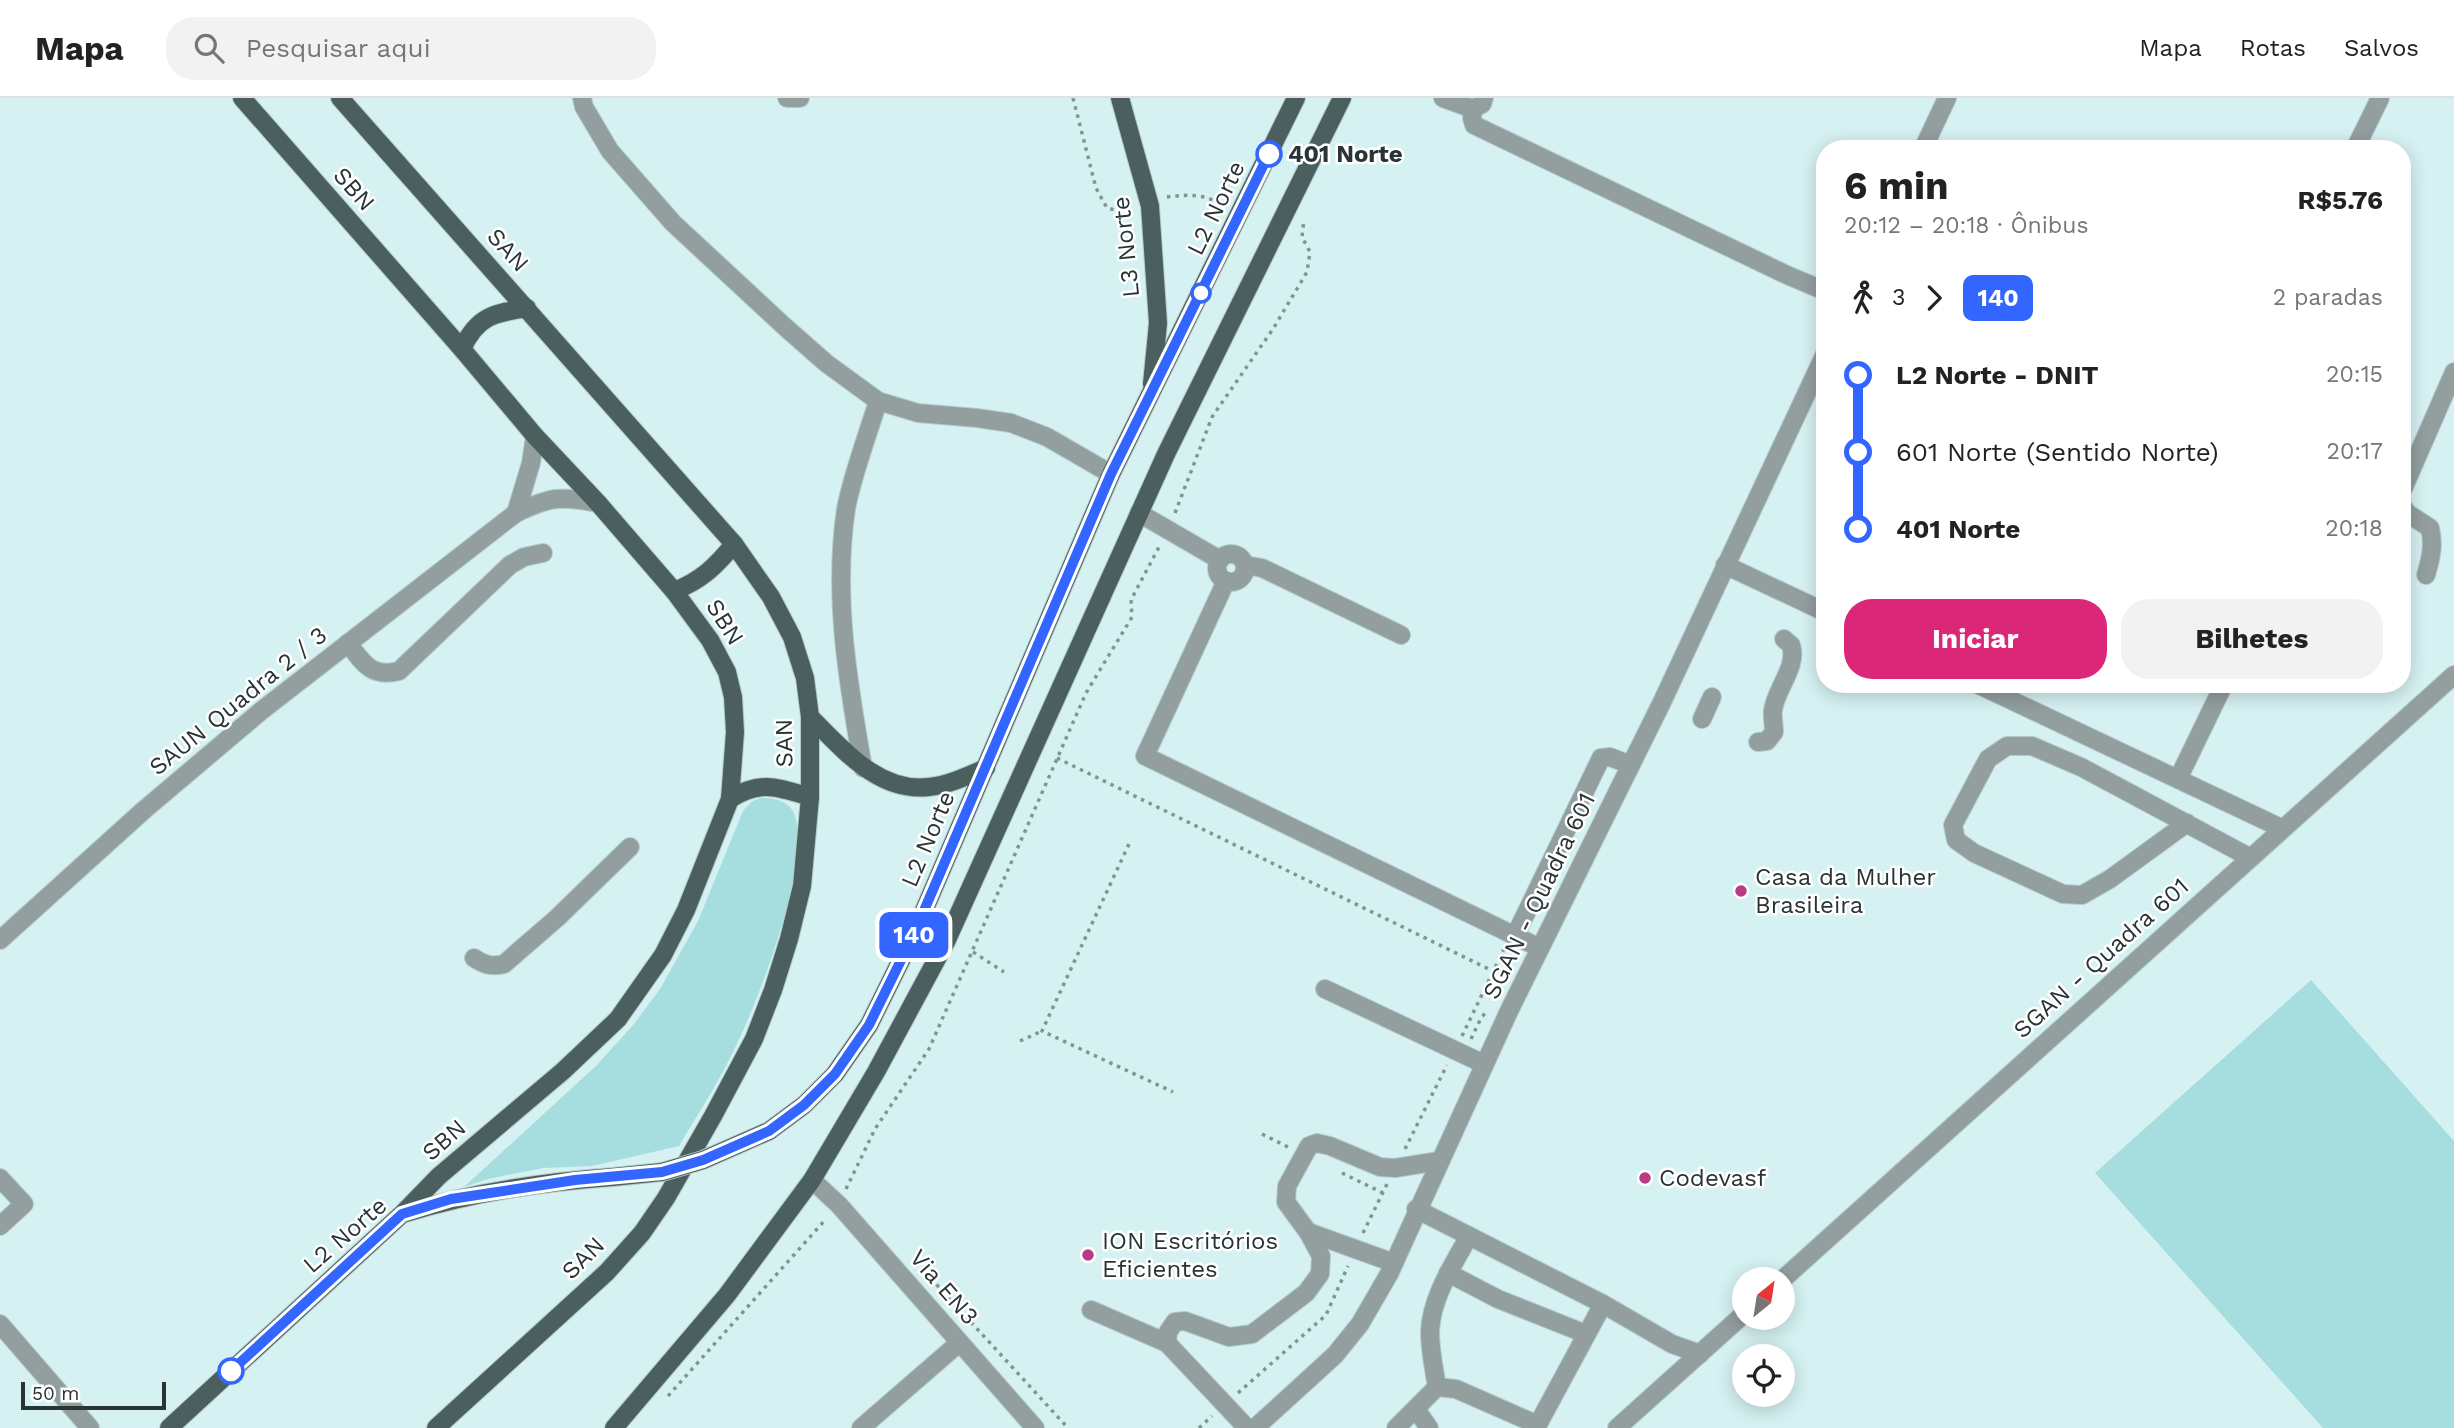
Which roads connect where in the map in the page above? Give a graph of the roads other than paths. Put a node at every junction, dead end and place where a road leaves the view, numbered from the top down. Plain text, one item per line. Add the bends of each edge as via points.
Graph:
1 (242, 98) edge
2 (340, 98) edge
3 (582, 98) edge
4 (788, 98) edge
5 (800, 98) edge
6 (1120, 98) edge
7 (1296, 98) edge
8 (1342, 98) edge
9 (1443, 98) edge
10 (1947, 98) edge
11 (2380, 98) edge
12 (1479, 104) edge
13 (1927, 140) edge
14 (2359, 140) edge
15 (1816, 287) edge
16 (527, 308) junction
17 (462, 349) junction
18 (2454, 372) edge
19 (1816, 373) edge
20 (1152, 394) junction
21 (878, 401) junction
22 (535, 436) junction
23 (2411, 471) edge
24 (1111, 474) junction
25 (598, 503) junction
26 (516, 513) junction
27 (1139, 513) junction
28 (2411, 516) edge
29 (734, 544) junction
30 (543, 553) dead end
31 (1220, 560) junction
32 (1245, 565) junction
33 (1725, 565) junction
34 (2426, 575) dead end
35 (1226, 581) junction
36 (674, 591) junction
37 (1816, 608) edge
38 (1401, 635) dead end
39 (1784, 639) dead end
40 (348, 643) junction
41 (2454, 675) edge
42 (1996, 693) edge
43 (2220, 693) edge
44 (1712, 697) dead end
45 (810, 716) junction
46 (1702, 719) dead end
47 (1758, 742) dead end
48 (1631, 765) junction
49 (863, 768) junction
50 (986, 768) junction
51 (2178, 779) junction
52 (810, 797) junction
53 (730, 799) junction
54 (2187, 822) junction
55 (2281, 828) junction
56 (630, 847) dead end
57 (2249, 857) junction
58 (1513, 935) junction
59 (0, 940) edge
60 (1540, 948) junction
61 (474, 958) dead end
62 (1325, 989) dead end
63 (1484, 1065) junction
64 (1439, 1161) junction
65 (0, 1178) edge
66 (812, 1180) junction
67 (1416, 1209) junction
68 (402, 1214) junction
69 (0, 1226) edge
70 (1308, 1232) junction
71 (1469, 1236) junction
72 (1394, 1263) junction
73 (1796, 1267) edge
74 (1448, 1273) junction
75 (1603, 1304) junction
76 (1091, 1310) dead end
77 (0, 1324) edge
78 (1732, 1325) edge
79 (1586, 1334) junction
80 (959, 1343) junction
81 (1167, 1343) junction
82 (1700, 1354) junction
83 (1437, 1387) junction
84 (1416, 1409) junction
85 (619, 1421) edge
86 (80, 1424) edge
87 (1537, 1426) edge
88 (169, 1428) edge
89 (436, 1428) edge
90 (600, 1428) edge
91 (861, 1428) edge
92 (1035, 1428) edge
93 (1247, 1428) edge
94 (1255, 1428) edge
95 (1396, 1428) edge
96 (1429, 1428) edge
97 (1617, 1428) edge

1 - 17 main road, SBN
2 - 16 main road, SAN
3 - 21 street via 610,151 673,223 826,363
4 - 5 street
6 - 20 main road, L3 Norte via 1150,206 1158,323
7 - 20 main road, L2 Norte
8 - 27 main road
9 - 12 street
10 - 13 street
11 - 14 street
12 - 15 street via 1472,118 1474,125
16 - 17 main road via 494,313 469,334
16 - 29 main road, SAN
17 - 22 main road, SBN
18 - 23 street
19 - 33 street, SGAN - Quadra 601
20 - 24 main road, L2 Norte
21 - 24 street via 918,413 1012,423 1047,437
21 - 49 street via 846,507 841,566 844,634
22 - 25 main road, SBN
22 - 26 street
24 - 50 main road, L2 Norte
25 - 26 street, SAUN Quadra 2 / 3 via 552,498
25 - 36 main road, SBN
26 - 40 street, SAUN Quadra 2 / 3
27 - 31 street
27 - 66 main road via 946,942
28 - 34 street via 2430,528 2432,553
29 - 36 main road via 705,576
29 - 45 main road, SAN via 792,637 805,678
30 - 40 street via 510,565 399,671 377,673
31 - 32 street via 1225,555 1237,556
31 - 35 street via 1217,572
32 - 35 street via 1238,581
32 - 38 street via 1262,568
33 - 37 street
33 - 48 street, SGAN - Quadra 601
35 - 58 street via 1145,756
36 - 53 main road, SBN via 727,672 735,732
39 - 47 street via 1791,645 1793,660 1775,701 1774,732 1767,741
40 - 59 street, SAUN Quadra 2 / 3 via 229,738
41 - 55 street, SGAN - Quadra 601
42 - 51 street
43 - 51 street
44 - 46 street
45 - 49 main road
45 - 52 main road, SAN
48 - 58 street via 1601,758
48 - 60 street, SGAN - Quadra 601
49 - 50 main road via 880,778 925,788
50 - 68 main road, L2 Norte, bridge via 869,1025 835,1074 804,1105 769,1131 662,1172 496,1191
51 - 55 street
52 - 53 main road via 766,786 747,788
52 - 89 main road, SAN via 802,886 773,990 754,1039 666,1198 607,1272
53 - 68 main road, SBN via 686,910 663,955 618,1019
54 - 54 street via 2032,746 2007,746 1988,759 1953,825 1956,840 1974,853 2063,894 2082,895
54 - 57 street
55 - 57 street, SGAN - Quadra 601
56 - 61 street via 503,964 486,965
57 - 73 street, SGAN - Quadra 601
58 - 60 street
60 - 63 street, SGAN - Quadra 601
62 - 63 street
63 - 64 street, SGAN - Quadra 601
64 - 67 street, SGAN - Quadra 601
64 - 70 street via 1380,1167 1330,1146 1310,1146 1287,1186 1286,1202
65 - 69 street via 24,1205
66 - 80 street, Via EN3
66 - 85 main road via 727,1295
67 - 71 street
67 - 72 street, SGAN - Quadra 601
68 - 88 main road, L2 Norte
70 - 72 street
70 - 81 street via 1321,1256 1320,1274 1306,1293 1252,1334 1229,1337 1185,1321 1175,1322
71 - 74 street
71 - 75 street
72 - 94 street, SGAN - Quadra 601 via 1360,1324 1335,1355
74 - 79 street
74 - 83 street via 1430,1333
75 - 79 street
75 - 82 street via 1672,1344
76 - 81 street
77 - 86 street
78 - 82 street
79 - 87 street
80 - 91 street
80 - 92 street, Via EN3
81 - 93 street
82 - 97 street
83 - 84 street
83 - 87 street via 1456,1389
84 - 95 street
84 - 96 street
85 - 90 main road

